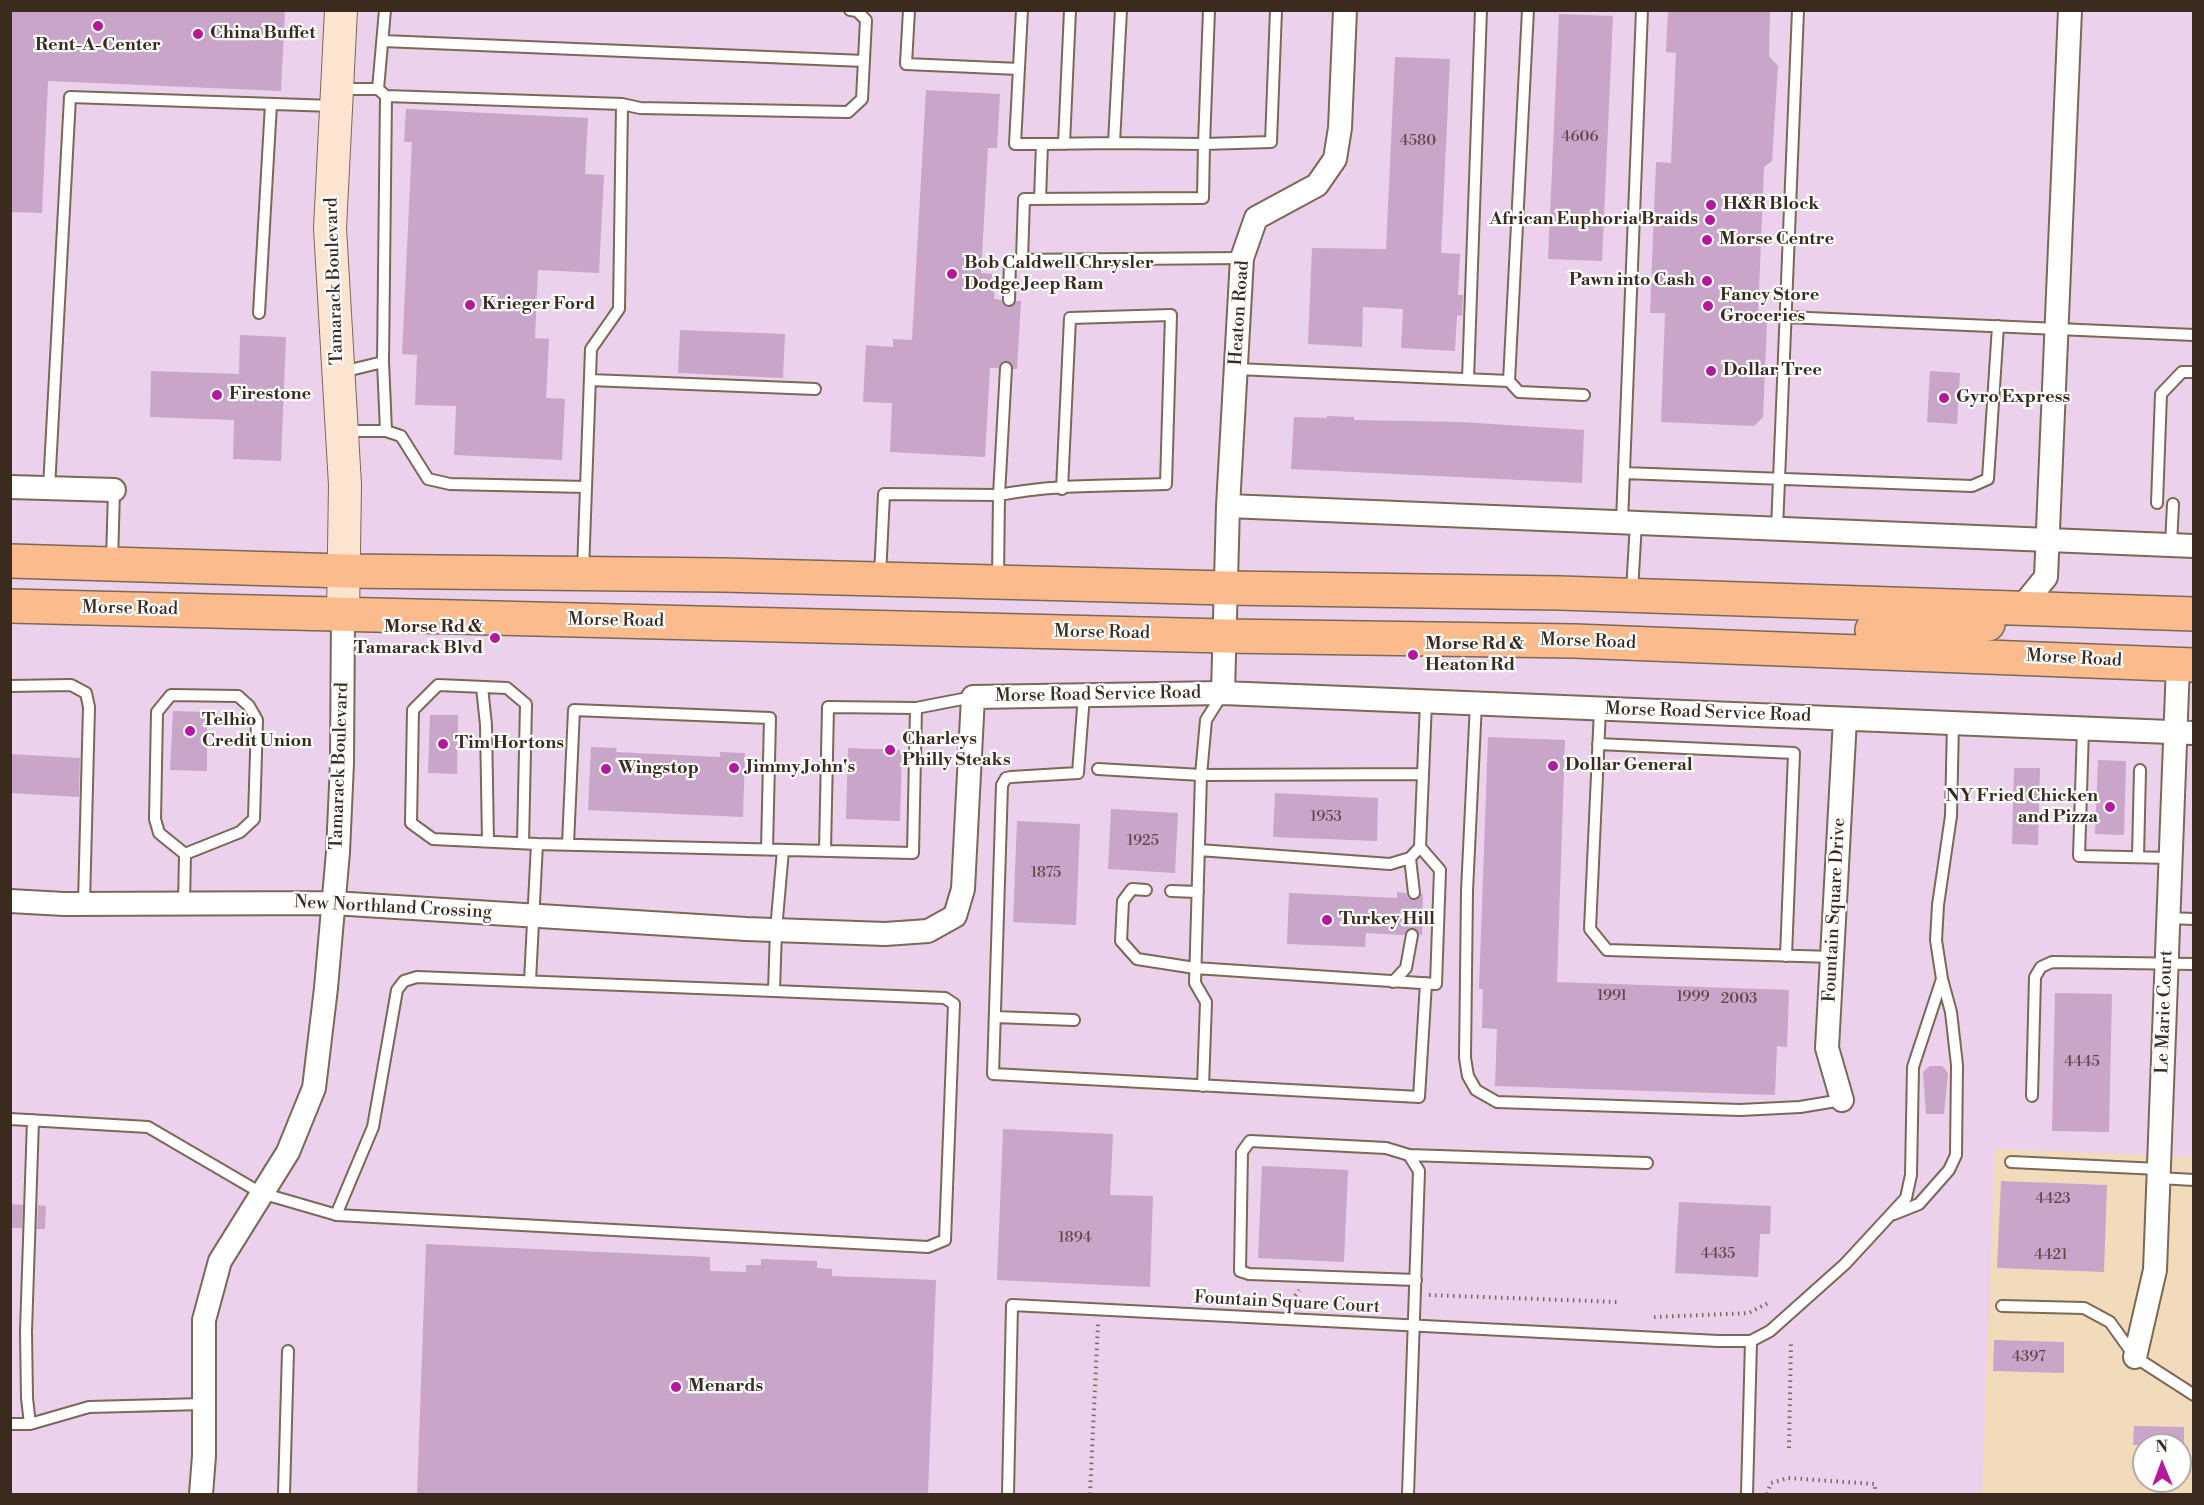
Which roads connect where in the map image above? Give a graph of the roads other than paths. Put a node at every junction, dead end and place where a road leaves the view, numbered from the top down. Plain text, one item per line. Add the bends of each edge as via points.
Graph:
1 (341, 10) edge
2 (386, 10) edge
3 (850, 10) edge
4 (909, 10) edge
5 (1022, 10) edge
6 (1070, 10) edge
7 (1121, 10) edge
8 (1209, 10) edge
9 (1276, 10) edge
10 (1345, 10) edge
11 (1481, 10) edge
12 (1528, 10) edge
13 (1642, 10) edge
14 (1798, 10) edge
15 (2070, 10) edge
16 (383, 41) junction
17 (864, 61) junction
18 (1019, 69) junction
19 (382, 93) junction
20 (337, 97) junction
21 (271, 104) junction
22 (622, 104) junction
23 (1114, 143) junction
24 (1042, 144) junction
25 (1064, 144) junction
26 (1204, 144) junction
27 (1040, 199) junction
28 (1242, 258) junction
29 (1022, 259) junction
30 (1009, 300) dead end
31 (259, 313) dead end
32 (1786, 317) junction
33 (1998, 326) junction
34 (2056, 329) junction
35 (2193, 335) edge
36 (383, 362) junction
37 (1006, 368) dead end
38 (1236, 369) junction
39 (2193, 372) edge
40 (338, 374) junction
41 (1468, 379) junction
42 (590, 380) junction
43 (1509, 381) junction
44 (815, 389) dead end
45 (1584, 395) dead end
46 (341, 431) junction
47 (386, 431) junction
48 (1624, 473) junction
49 (1779, 479) junction
50 (10, 487) edge
51 (586, 487) junction
52 (49, 488) junction
53 (1062, 489) junction
54 (114, 490) joint
55 (999, 495) junction
56 (2157, 503) dead end
57 (2173, 504) dead end
58 (1228, 506) junction
59 (1629, 523) junction
60 (1777, 529) junction
61 (2048, 540) junction
62 (2171, 545) junction
63 (2193, 546) edge
64 (10, 561) edge
65 (112, 563) junction
66 (344, 571) junction
67 (583, 574) junction
68 (880, 579) junction
69 (998, 582) junction
70 (1227, 588) junction
71 (1632, 595) junction
72 (10, 606) edge
73 (2020, 609) junction
74 (2193, 614) edge
75 (343, 615) junction
76 (1224, 636) junction
77 (1789, 649) junction
78 (2186, 664) edge
79 (10, 686) edge
80 (482, 687) junction
81 (1223, 693) junction
82 (1084, 694) junction
83 (973, 697) junction
84 (1426, 702) junction
85 (1476, 703) junction
86 (916, 708) junction
87 (1600, 709) junction
88 (1845, 719) junction
89 (1953, 723) junction
90 (2084, 729) junction
91 (2184, 733) edge
92 (1598, 744) junction
93 (1098, 769) dead end
94 (2140, 770) dead end
95 (1423, 774) junction
96 (1201, 775) junction
97 (488, 842) junction
98 (523, 843) junction
99 (537, 844) junction
100 (568, 844) junction
101 (1420, 847) junction
102 (767, 849) junction
103 (783, 849) junction
104 (1199, 850) junction
105 (825, 851) junction
106 (185, 854) junction
107 (2138, 856) junction
108 (1410, 858) junction
109 (2170, 858) junction
110 (1146, 890) dead end
111 (1171, 891) dead end
112 (1198, 892) junction
113 (1414, 893) dead end
114 (10, 901) edge
115 (184, 903) junction
116 (333, 903) junction
117 (84, 904) junction
118 (534, 916) junction
119 (2168, 918) junction
120 (2193, 919) edge
121 (776, 930) junction
122 (1412, 935) dead end
123 (1786, 956) junction
124 (1832, 957) junction
125 (2167, 963) junction
126 (2193, 964) edge
127 (1196, 968) junction
128 (1942, 979) junction
129 (530, 981) junction
130 (1393, 982) junction
131 (1426, 983) junction
132 (774, 991) junction
133 (995, 1017) junction
134 (1074, 1020) dead end
135 (1203, 1086) junction
136 (2032, 1096) dead end
137 (1842, 1100) joint
138 (10, 1119) edge
139 (33, 1120) junction
140 (1408, 1155) junction
141 (2011, 1162) dead end
142 (1647, 1163) dead end
143 (2159, 1173) junction
144 (2193, 1180) edge
145 (261, 1193) junction
146 (1894, 1214) junction
147 (336, 1215) junction
148 (1416, 1280) junction
149 (2002, 1306) dead end
150 (1415, 1326) junction
151 (1750, 1341) junction
152 (288, 1351) dead end
153 (2135, 1358) junction
154 (2193, 1395) edge
155 (203, 1404) junction
156 (10, 1424) edge
157 (30, 1424) junction
158 (201, 1494) edge
159 (284, 1494) edge
160 (1008, 1494) edge
161 (1408, 1494) edge
162 (1747, 1494) edge

1 - 20 street, Tamarack Boulevard
2 - 16 lane
3 - 17 lane via 866,20
4 - 18 lane via 906,64
5 - 18 lane
6 - 25 lane
7 - 23 lane
8 - 26 lane
9 - 26 lane via 1271,142
10 - 28 street, Heaton Road via 1335,159 1317,185 1256,218
11 - 41 lane
12 - 43 lane
13 - 48 lane
14 - 32 lane
15 - 34 street
16 - 17 lane
16 - 19 lane
17 - 22 lane via 862,99 848,112 640,108
18 - 24 lane via 1015,144
19 - 20 lane
19 - 22 lane
19 - 36 lane
20 - 21 lane
20 - 40 street, Tamarack Boulevard via 330,228
21 - 31 lane
21 - 52 lane via 70,97
22 - 42 lane via 619,309 591,349
23 - 25 lane
23 - 26 lane
24 - 25 lane
24 - 27 lane
26 - 27 lane via 1203,198
27 - 29 lane via 1024,199
28 - 29 lane
28 - 38 street, Heaton Road
29 - 30 lane via 1010,260
32 - 33 lane
32 - 49 lane
33 - 34 lane
33 - 49 lane via 1988,479 1972,486
34 - 35 lane
34 - 61 street
36 - 40 lane
36 - 47 lane
37 - 55 lane
38 - 41 lane
38 - 58 street, Heaton Road
39 - 56 lane via 2182,372 2161,394
40 - 46 street, Tamarack Boulevard
41 - 43 lane
42 - 44 lane
42 - 51 lane
43 - 45 lane via 1519,392
46 - 47 lane
46 - 66 street, Tamarack Boulevard
47 - 51 lane via 401,436 428,479 450,484
48 - 49 lane
48 - 59 lane
49 - 60 lane
50 - 52 street
51 - 67 lane
52 - 54 street
53 - 53 lane via 1166,484 1171,315 1070,318
53 - 55 lane
54 - 65 lane
55 - 68 lane via 884,494
55 - 69 lane
57 - 62 lane
58 - 59 street
58 - 70 street, Heaton Road
59 - 60 street
59 - 71 lane
60 - 61 street
61 - 62 street
61 - 73 street via 2046,577
62 - 63 street
64 - 65 main road
65 - 66 main road
66 - 67 main road
66 - 75 street, Tamarack Boulevard
67 - 68 main road
68 - 69 main road
69 - 70 main road
70 - 71 main road
70 - 76 street, Morse Road Service Road
71 - 73 main road
72 - 75 main road, Morse Road
73 - 74 main road
73 - 77 main road via 2000,623 1856,630 1822,636
75 - 76 main road, Morse Road
75 - 116 street, Tamarack Boulevard via 342,763
76 - 77 main road, Morse Road via 1574,641
76 - 81 street, Morse Road Service Road
77 - 78 main road, Morse Road
78 - 91 street, Le Marie Court
79 - 117 lane via 71,685 86,693 89,707
80 - 97 lane
80 - 97 lane via 438,685 413,710 411,823 433,839
80 - 98 lane via 507,688 526,704
81 - 82 street, Morse Road Service Road
81 - 84 street, Morse Road Service Road
81 - 96 lane via 1206,720
82 - 83 street, Morse Road Service Road
82 - 133 lane via 1078,773 1011,777 1002,785
83 - 86 lane
83 - 121 street, New Northland Crossing via 963,889 956,916 928,931 885,934
84 - 85 street, Morse Road Service Road
84 - 95 lane
85 - 87 street, Morse Road Service Road
85 - 137 lane via 1464,1007 1465,1058 1468,1076 1476,1090 1497,1102 1729,1109 1800,1107
86 - 105 lane via 828,707
86 - 105 lane via 913,853
87 - 88 street, Morse Road Service Road
87 - 92 lane
88 - 89 street, Morse Road Service Road
88 - 124 street, Fountain Square Drive
89 - 90 street, Morse Road Service Road
89 - 128 lane via 1951,816 1936,940
90 - 91 street, Morse Road Service Road
90 - 107 lane via 2079,856
91 - 109 street, Le Marie Court
92 - 123 lane via 1590,928 1607,950
92 - 123 lane via 1794,753
93 - 96 lane
94 - 107 lane
95 - 96 lane
95 - 101 lane
96 - 104 lane
97 - 98 lane
98 - 99 lane
99 - 100 lane
99 - 118 lane
100 - 102 lane
100 - 102 lane via 574,710 770,718
101 - 108 lane
101 - 131 lane via 1440,870 1436,984
102 - 103 lane
103 - 105 lane
103 - 121 lane
104 - 108 lane via 1390,864
104 - 112 lane
106 - 106 lane via 240,832 254,819 257,720 238,696 171,695 157,712 155,819 159,833
106 - 115 lane
107 - 109 lane
108 - 113 lane
109 - 119 street, Le Marie Court
110 - 127 lane via 1132,889 1123,901 1121,941 1137,959
111 - 112 lane
112 - 127 lane
114 - 117 street, New Northland Crossing
115 - 116 street, New Northland Crossing
115 - 117 street, New Northland Crossing
116 - 118 street, New Northland Crossing
116 - 145 street, Tamarack Boulevard via 314,1088 288,1152
118 - 121 street, New Northland Crossing
118 - 129 lane
119 - 120 lane
119 - 125 street, Le Marie Court
121 - 132 lane
122 - 130 lane via 1406,968
123 - 124 lane
124 - 137 street, Fountain Square Drive via 1827,1048
125 - 126 lane
125 - 136 lane via 2052,962 2042,967 2035,977
125 - 143 street, Le Marie Court
127 - 130 lane
127 - 135 lane via 1195,983 1206,1002
128 - 146 lane via 1913,1067 1911,1175 1906,1198
128 - 146 lane via 1951,1012 1957,1065 1956,1155 1949,1170 1919,1204
129 - 132 lane
129 - 147 lane via 417,977 404,981 397,990 373,1127
130 - 131 lane
131 - 135 lane via 1419,1097
132 - 147 lane via 945,998 954,1005 945,1240 928,1247
133 - 134 lane
133 - 135 lane via 993,1074
138 - 139 lane
139 - 145 lane via 148,1127
139 - 157 lane via 26,1330
140 - 142 lane
140 - 148 lane via 1419,1171
140 - 148 lane via 1386,1148 1250,1141 1242,1152 1240,1270 1249,1274
141 - 143 lane
143 - 144 lane
143 - 153 street, Le Marie Court via 2155,1270
145 - 147 lane
145 - 155 street, Tamarack Boulevard via 217,1271 204,1320
146 - 151 lane via 1780,1323
148 - 150 lane
149 - 153 lane via 2084,1308 2110,1322
150 - 151 lane, Fountain Square Court
150 - 160 lane, Fountain Square Court via 1012,1305
150 - 161 lane
151 - 162 lane
152 - 159 lane
153 - 154 lane
155 - 157 lane via 89,1407
155 - 158 street, Tamarack Boulevard
156 - 157 lane

